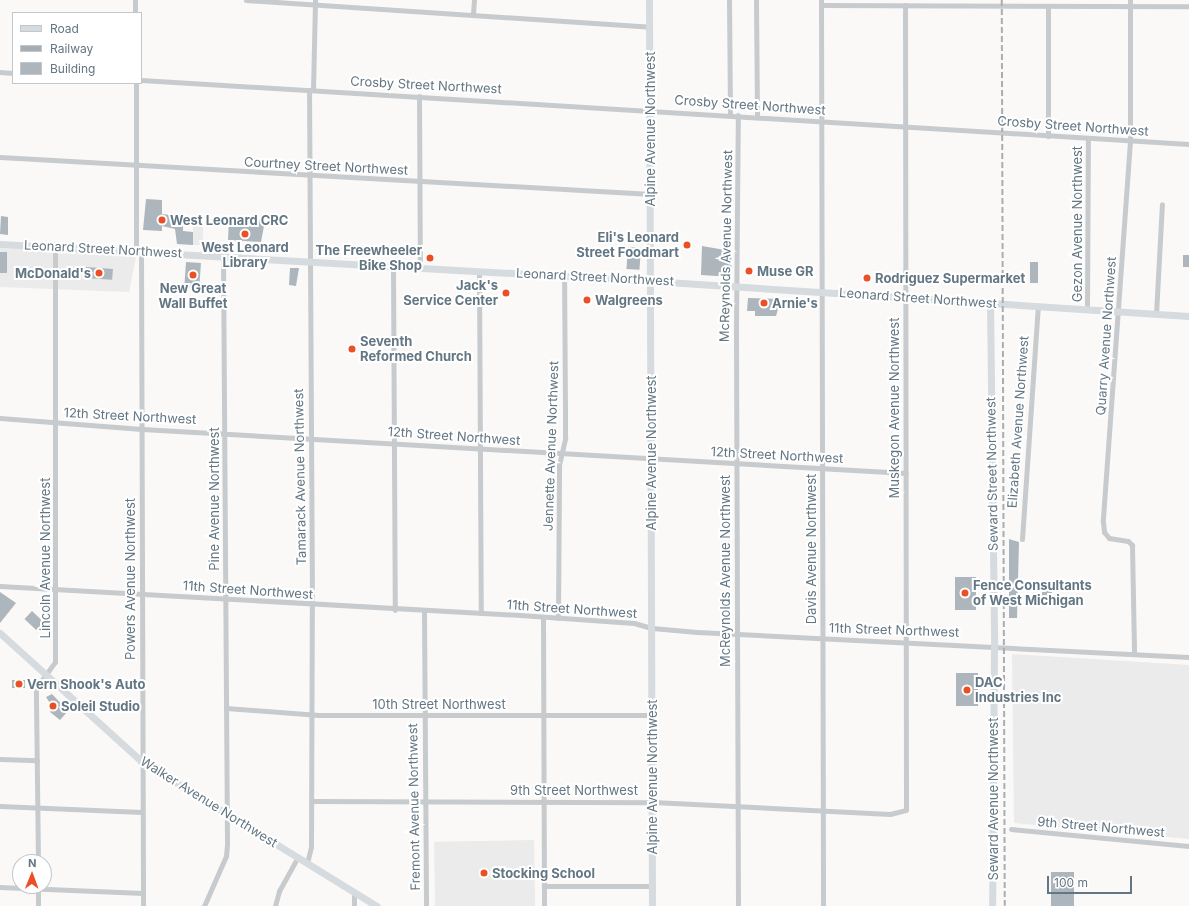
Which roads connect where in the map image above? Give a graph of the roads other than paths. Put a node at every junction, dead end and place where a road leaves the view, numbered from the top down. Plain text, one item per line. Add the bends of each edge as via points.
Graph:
1 (135, 0) edge
2 (246, 0) edge
3 (474, 0) edge
4 (650, 0) edge
5 (730, 0) edge
6 (756, 0) edge
7 (315, 2) edge
8 (821, 2) edge
9 (909, 3) edge
10 (1130, 3) edge
11 (1048, 6) junction
12 (1189, 6) edge
13 (135, 12) edge
14 (474, 14) junction
15 (650, 27) junction
16 (0, 72) edge
17 (12, 73) edge
18 (142, 80) edge
19 (136, 84) edge
20 (311, 90) junction
21 (419, 96) junction
22 (650, 110) junction
23 (730, 115) junction
24 (738, 115) junction
25 (757, 116) junction
26 (821, 121) junction
27 (905, 125) junction
28 (1048, 136) junction
29 (1088, 138) junction
30 (1130, 141) junction
31 (1189, 144) edge
32 (0, 158) edge
33 (137, 166) junction
34 (308, 176) junction
35 (419, 182) junction
36 (650, 194) junction
37 (1162, 204) dead end
38 (0, 244) edge
39 (55, 247) junction
40 (139, 252) junction
41 (223, 256) junction
42 (308, 261) junction
43 (393, 266) junction
44 (420, 268) junction
45 (479, 271) junction
46 (564, 276) junction
47 (651, 281) junction
48 (736, 286) junction
49 (820, 292) junction
50 (904, 297) junction
51 (990, 302) junction
52 (1038, 306) junction
53 (1087, 309) junction
54 (1119, 311) junction
55 (1156, 314) junction
56 (1189, 316) edge
57 (0, 418) edge
58 (56, 423) junction
59 (142, 429) junction
60 (225, 433) junction
61 (310, 438) junction
62 (394, 443) junction
63 (480, 450) junction
64 (562, 453) junction
65 (651, 458) junction
66 (736, 463) junction
67 (821, 469) junction
68 (906, 473) junction
69 (1022, 538) dead end
70 (0, 586) edge
71 (56, 588) junction
72 (141, 595) junction
73 (226, 599) junction
74 (312, 605) junction
75 (395, 610) junction
76 (424, 611) junction
77 (481, 613) junction
78 (543, 617) junction
79 (558, 618) junction
80 (652, 628) junction
81 (0, 633) edge
82 (736, 634) junction
83 (822, 638) junction
84 (907, 643) junction
85 (994, 645) junction
86 (1134, 653) junction
87 (1189, 657) edge
88 (45, 675) junction
89 (226, 708) junction
90 (311, 715) junction
91 (542, 715) junction
92 (424, 716) junction
93 (652, 716) junction
94 (0, 758) edge
95 (37, 760) junction
96 (141, 761) junction
97 (311, 801) junction
98 (425, 801) junction
99 (543, 801) junction
100 (653, 802) junction
101 (0, 806) edge
102 (738, 806) junction
103 (37, 808) junction
104 (906, 810) joint
105 (823, 811) junction
106 (142, 812) junction
107 (227, 814) junction
108 (1011, 829) dead end
109 (1189, 846) edge
110 (38, 854) edge
111 (298, 857) junction
112 (307, 863) junction
113 (544, 886) junction
114 (653, 886) junction
115 (0, 887) edge
116 (12, 887) edge
117 (52, 889) edge
118 (354, 892) junction
119 (143, 893) junction
120 (38, 894) edge
121 (38, 906) edge
122 (143, 906) edge
123 (204, 906) edge
124 (275, 906) edge
125 (354, 906) edge
126 (377, 906) edge
127 (426, 906) edge
128 (544, 906) edge
129 (652, 906) edge
130 (738, 906) edge
131 (823, 906) edge
132 (992, 906) edge

1 - 13 street
2 - 7 street
3 - 14 street
4 - 15 main road, Alpine Avenue Northwest
5 - 23 street
6 - 25 street
7 - 14 street
7 - 20 street, Tamarack Avenue Northwest
8 - 9 street
8 - 26 street, Davis Avenue Northwest
9 - 11 street
9 - 27 street, Muskegon Avenue Northwest
10 - 11 street
10 - 12 street
10 - 30 street, Quarry Avenue Northwest
11 - 28 street
14 - 15 street
15 - 22 main road, Alpine Avenue Northwest
16 - 17 street
18 - 20 street, Crosby Street Northwest
19 - 33 street, Powers Avenue Northwest
20 - 21 street, Crosby Street Northwest
20 - 34 street, Tamarack Avenue Northwest
21 - 22 street, Crosby Street Northwest
21 - 35 street
22 - 23 street, Crosby Street Northwest
22 - 36 main road, Alpine Avenue Northwest
23 - 24 street, Crosby Street Northwest
24 - 25 street, Crosby Street Northwest
24 - 48 street, McReynolds Avenue Northwest
25 - 26 street, Crosby Street Northwest
26 - 27 street, Crosby Street Northwest
26 - 49 street, Davis Avenue Northwest
27 - 28 street, Crosby Street Northwest
27 - 50 street, Muskegon Avenue Northwest
28 - 29 street, Crosby Street Northwest
29 - 30 street, Crosby Street Northwest
29 - 53 street, Gezon Avenue Northwest
30 - 31 street, Crosby Street Northwest
30 - 54 street, Quarry Avenue Northwest
32 - 33 street, Courtney Street Northwest
33 - 34 street, Courtney Street Northwest
33 - 40 street, Powers Avenue Northwest
34 - 35 street, Courtney Street Northwest
34 - 42 street, Tamarack Avenue Northwest
35 - 36 street, Courtney Street Northwest
35 - 44 street
36 - 47 main road, Alpine Avenue Northwest
37 - 55 street
38 - 39 main road, Leonard Street Northwest
39 - 40 main road, Leonard Street Northwest
39 - 58 street, Lincoln Avenue Northwest
40 - 41 main road, Leonard Street Northwest
40 - 59 street, Powers Avenue Northwest
41 - 42 main road, Leonard Street Northwest
41 - 60 street, Pine Avenue Northwest
42 - 43 main road, Leonard Street Northwest
42 - 61 street, Tamarack Avenue Northwest
43 - 44 main road, Leonard Street Northwest
43 - 62 street
44 - 45 main road, Leonard Street Northwest
45 - 46 main road, Leonard Street Northwest
45 - 63 street
46 - 47 main road, Leonard Street Northwest
46 - 64 street, Jennette Avenue Northwest via 565,409
47 - 48 main road, Leonard Street Northwest
47 - 65 main road, Alpine Avenue Northwest
48 - 49 main road, Leonard Street Northwest
48 - 66 street, McReynolds Avenue Northwest
49 - 50 main road, Leonard Street Northwest
49 - 67 street, Davis Avenue Northwest
50 - 51 main road, Leonard Street Northwest
50 - 68 street, Muskegon Avenue Northwest
51 - 52 main road, Leonard Street Northwest
51 - 85 main road, Seward Street Northwest
52 - 53 main road, Leonard Street Northwest
52 - 69 street, Elizabeth Avenue Northwest
53 - 54 main road, Leonard Street Northwest
54 - 55 main road, Leonard Street Northwest
54 - 86 street, Quarry Avenue Northwest via 1103,522 1104,532 1109,538 1128,541 1132,545
55 - 56 main road, Leonard Street Northwest
57 - 58 street, 12th Street Northwest
58 - 59 street, 12th Street Northwest
58 - 71 street, Lincoln Avenue Northwest
59 - 60 street, 12th Street Northwest
59 - 72 street, Powers Avenue Northwest
60 - 61 street, 12th Street Northwest
60 - 73 street, Pine Avenue Northwest
61 - 62 street, 12th Street Northwest
61 - 74 street, Tamarack Avenue Northwest
62 - 63 street, 12th Street Northwest
62 - 75 street
63 - 64 street, 12th Street Northwest
63 - 77 street
64 - 65 street, 12th Street Northwest
64 - 79 street, Jennette Avenue Northwest via 559,465
65 - 66 street, 12th Street Northwest
65 - 80 main road, Alpine Avenue Northwest
66 - 67 street, 12th Street Northwest
66 - 82 street, McReynolds Avenue Northwest
67 - 68 street, 12th Street Northwest
67 - 83 street, Davis Avenue Northwest
68 - 84 street, Muskegon Avenue Northwest
70 - 71 street, 11th Street Northwest
71 - 72 street, 11th Street Northwest
71 - 88 street, Lincoln Avenue Northwest via 55,662
72 - 73 street, 11th Street Northwest
72 - 96 street, Powers Avenue Northwest
73 - 74 street, 11th Street Northwest
73 - 89 street, Pine Avenue Northwest
74 - 75 street, 11th Street Northwest
74 - 90 street, Tamarack Avenue Northwest
75 - 76 street, 11th Street Northwest
76 - 77 street, 11th Street Northwest
76 - 92 street, Fremont Avenue Northwest
77 - 78 street, 11th Street Northwest
78 - 79 street, 11th Street Northwest
78 - 91 street
79 - 80 street, 11th Street Northwest via 634,623
80 - 82 street, 11th Street Northwest
80 - 93 main road, Alpine Avenue Northwest
81 - 88 main road, Walker Avenue Northwest
82 - 83 street, 11th Street Northwest
82 - 102 street, McReynolds Avenue Northwest
83 - 84 street, 11th Street Northwest
83 - 105 street, Davis Avenue Northwest
84 - 85 street, 11th Street Northwest
84 - 104 street, Muskegon Avenue Northwest
85 - 86 street, 11th Street Northwest
85 - 132 main road, Seward Avenue Northwest
86 - 87 street, 11th Street Northwest
88 - 95 street, Lincoln Avenue Northwest via 36,688
88 - 96 main road, Walker Avenue Northwest
89 - 90 street, 10th Street Northwest
89 - 107 street, Pine Avenue Northwest
90 - 92 street, 10th Street Northwest
90 - 97 street, Tamarack Avenue Northwest
91 - 92 street, 10th Street Northwest
91 - 93 street, 10th Street Northwest
91 - 99 street
92 - 98 street, Fremont Avenue Northwest
93 - 100 main road, Alpine Avenue Northwest
94 - 95 street
95 - 103 street, Lincoln Avenue Northwest
96 - 106 street, Powers Avenue Northwest
96 - 107 main road, Walker Avenue Northwest
97 - 98 street, 9th Street Northwest
97 - 112 street, Tamarack Avenue Northwest via 311,848
98 - 99 street, 9th Street Northwest
98 - 127 street, Fremont Avenue Northwest
99 - 100 street, 9th Street Northwest
99 - 113 street
100 - 102 street, 9th Street Northwest
100 - 114 main road, Alpine Avenue Northwest
101 - 103 street
102 - 105 street, 9th Street Northwest
102 - 130 street, McReynolds Avenue Northwest
103 - 106 street
103 - 110 street, Lincoln Avenue Northwest
104 - 105 street, 9th Street Northwest via 897,814
105 - 131 street, Davis Avenue Northwest
106 - 119 street, Powers Avenue Northwest
107 - 111 main road, Walker Avenue Northwest
107 - 123 street, Pine Avenue Northwest via 226,856
108 - 109 street, 9th Street Northwest
111 - 112 main road, Walker Avenue Northwest
111 - 124 street via 279,891
112 - 118 main road, Walker Avenue Northwest
113 - 114 street
113 - 128 street
114 - 129 main road, Alpine Avenue Northwest
115 - 116 street
117 - 119 street
118 - 125 street
118 - 126 main road, Walker Avenue Northwest
119 - 122 street, Powers Avenue Northwest
120 - 121 street

